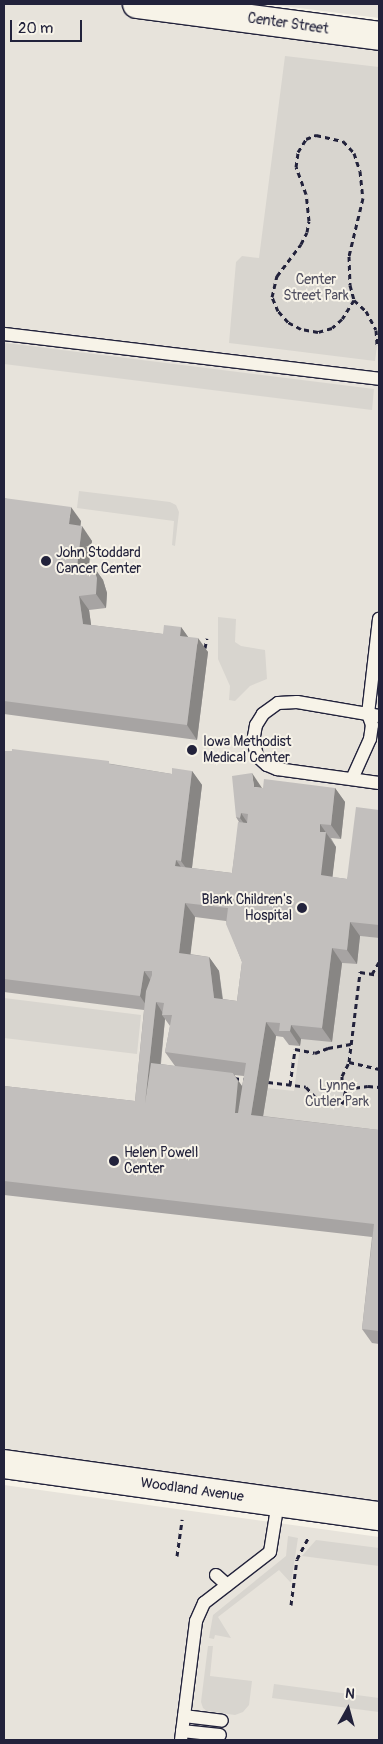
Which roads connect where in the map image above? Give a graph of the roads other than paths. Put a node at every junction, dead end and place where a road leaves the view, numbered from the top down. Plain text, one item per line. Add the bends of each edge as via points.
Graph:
1 (137, 4) edge
2 (191, 7) edge
3 (379, 36) edge
4 (4, 334) edge
5 (379, 380) edge
6 (379, 619) edge
7 (373, 715) edge
8 (352, 779) junction
9 (379, 783) edge
10 (4, 1464) edge
11 (278, 1502) junction
12 (379, 1516) edge
13 (216, 1575) dead end
14 (227, 1585) junction
15 (184, 1716) junction
16 (222, 1721) dead end
17 (220, 1735) dead end
18 (182, 1736) edge

1 - 2 street, Center Street
2 - 3 street, Center Street
4 - 5 lane
6 - 7 lane
7 - 8 lane via 370,739
7 - 8 lane via 297,702 278,703 263,714 256,725 253,742 258,757 267,765
8 - 9 lane
10 - 11 street, Woodland Avenue
11 - 12 street, Woodland Avenue
11 - 14 lane via 270,1552
13 - 14 lane
14 - 15 lane via 204,1603 196,1621 183,1677
15 - 16 lane
15 - 18 lane
17 - 18 lane

